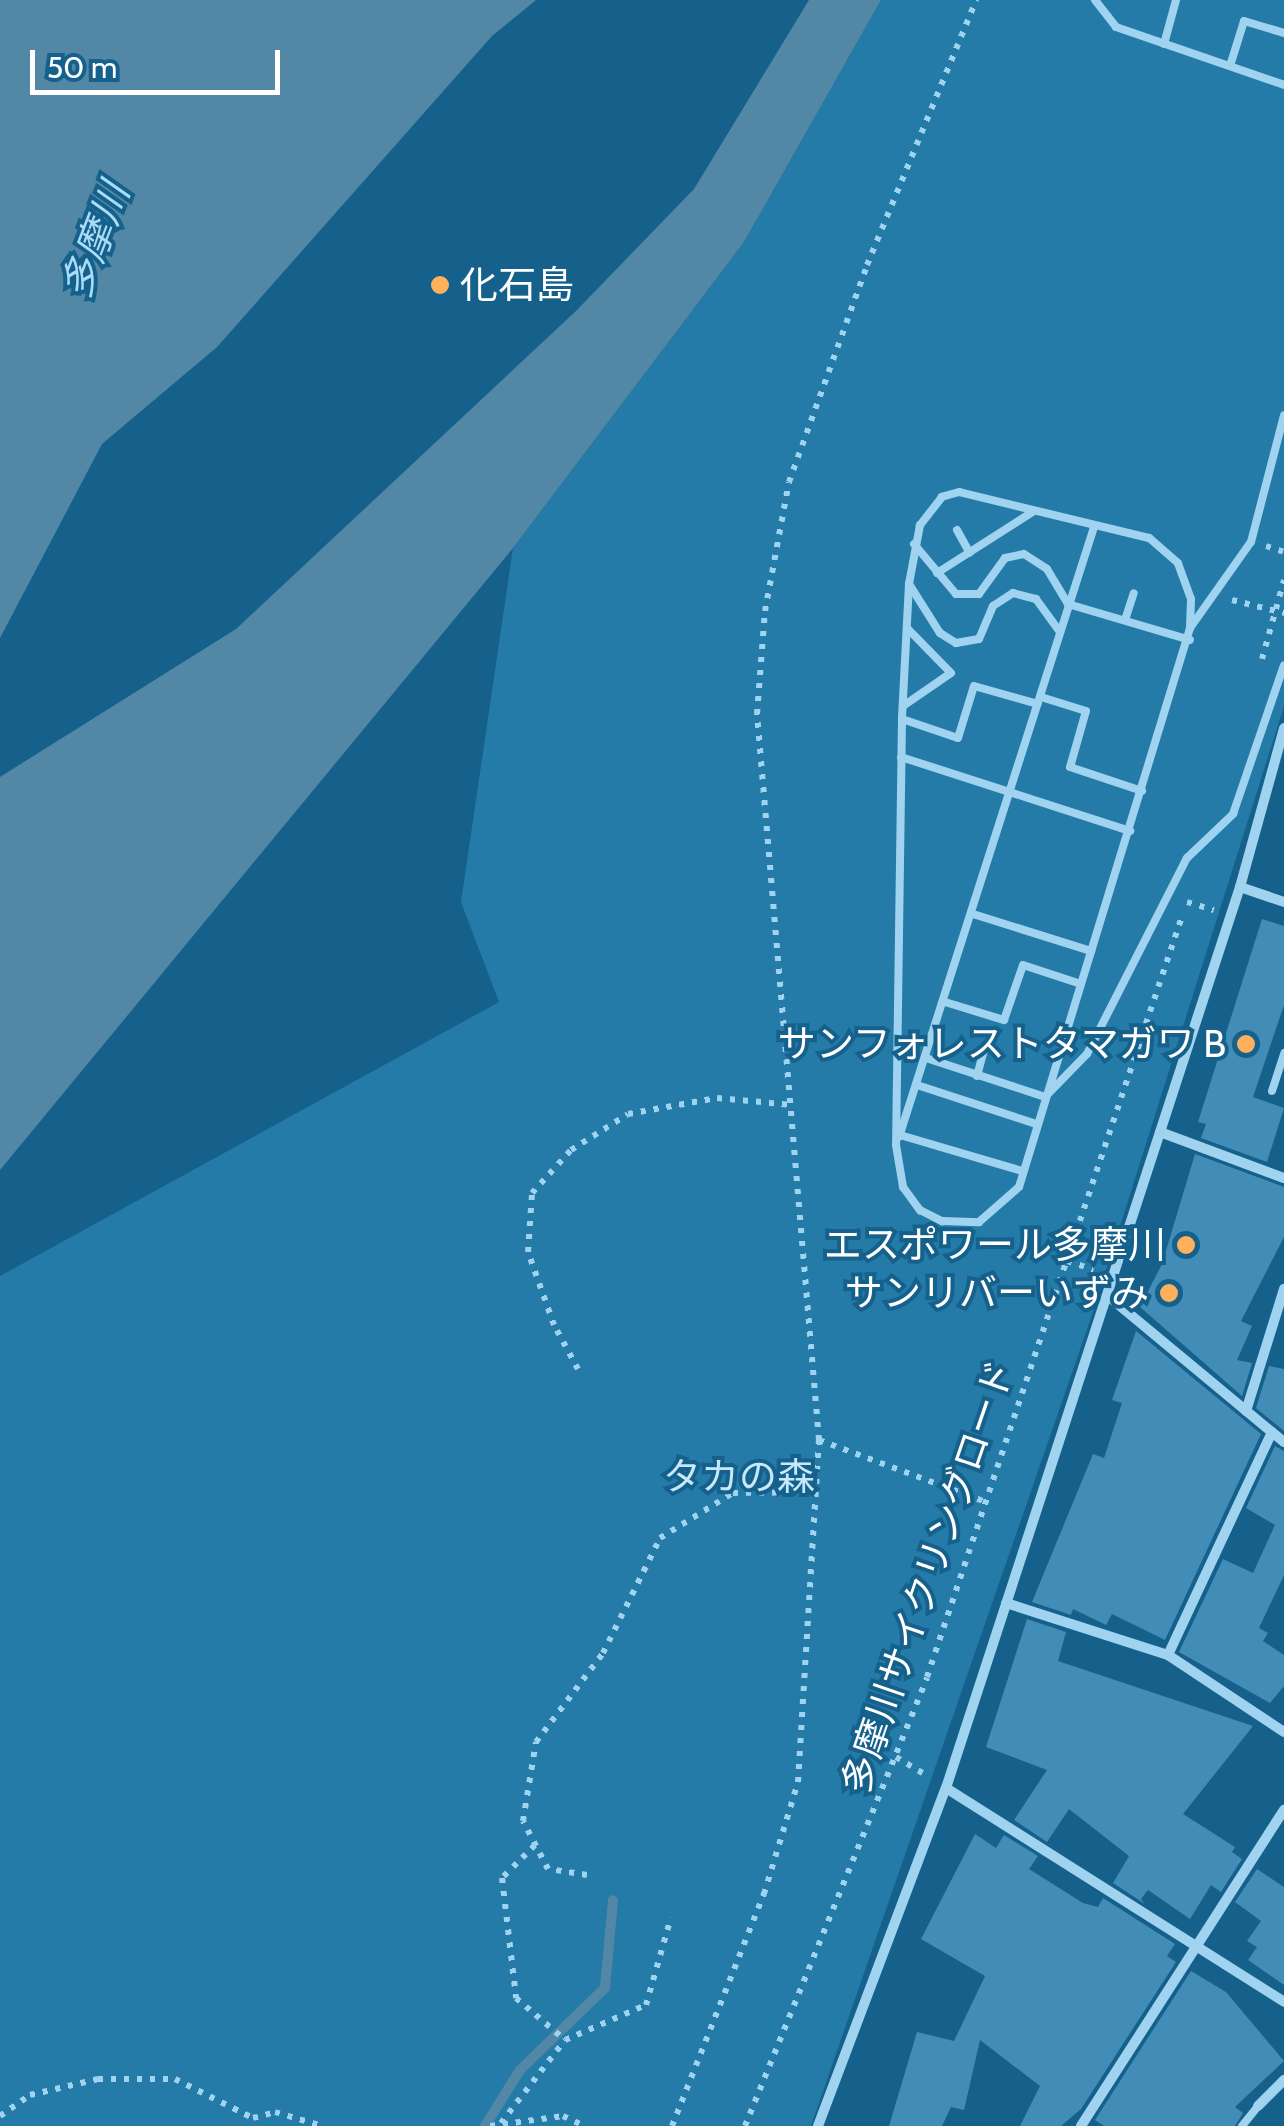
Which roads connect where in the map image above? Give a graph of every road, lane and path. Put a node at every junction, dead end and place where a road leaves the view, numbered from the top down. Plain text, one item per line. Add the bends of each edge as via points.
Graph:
1 (976, 0) edge
2 (1095, 0) edge
3 (1176, 0) edge
4 (1284, 33) edge
5 (1164, 44) junction
6 (1230, 66) junction
7 (1284, 85) edge
8 (1284, 415) edge
9 (1034, 511) junction
10 (1094, 526) junction
11 (957, 530) dead end
12 (914, 544) junction
13 (970, 553) junction
14 (937, 573) junction
15 (1284, 580) edge
16 (909, 584) junction
17 (1134, 593) dead end
18 (1220, 598) dead end
19 (1068, 604) junction
20 (1280, 612) edge
21 (1125, 620) junction
22 (907, 628) junction
23 (1190, 628) junction
24 (1060, 632) junction
25 (1190, 640) junction
26 (1284, 664) edge
27 (1257, 679) dead end
28 (1040, 701) junction
29 (903, 706) junction
30 (902, 719) junction
31 (1284, 728) edge
32 (901, 756) junction
33 (1142, 791) junction
34 (1011, 794) junction
35 (1130, 831) junction
36 (1240, 886) junction
37 (1190, 892) dead end
38 (1284, 902) edge
39 (973, 914) junction
40 (1091, 951) junction
41 (1081, 984) junction
42 (945, 1002) junction
43 (985, 1046) dead end
44 (1284, 1053) edge
45 (926, 1058) junction
46 (977, 1076) junction
47 (917, 1085) junction
48 (1272, 1092) dead end
49 (1044, 1097) junction
50 (793, 1105) junction
51 (1036, 1124) junction
52 (1160, 1132) junction
53 (898, 1140) junction
54 (1022, 1171) junction
55 (1284, 1178) edge
56 (1284, 1289) edge
57 (1108, 1296) junction
58 (578, 1369) dead end
59 (1246, 1411) junction
60 (1272, 1432) junction
61 (819, 1440) junction
62 (1284, 1442) edge
63 (813, 1492) junction
64 (986, 1502) junction
65 (1006, 1603) junction
66 (1168, 1654) junction
67 (1284, 1732) edge
68 (896, 1757) junction
69 (946, 1788) junction
70 (1284, 1810) edge
71 (536, 1844) junction
72 (586, 1875) dead end
73 (671, 1917) dead end
74 (1195, 1948) junction
75 (1284, 2002) edge
76 (565, 2040) junction
77 (1284, 2080) edge
78 (1258, 2106) joint
79 (0, 2116) edge
80 (502, 2123) junction
81 (322, 2126) edge
82 (490, 2126) edge
83 (584, 2126) edge
84 (672, 2126) edge
85 (745, 2126) edge
86 (818, 2126) edge
87 (1081, 2126) edge
88 (1242, 2126) edge

1 - 50 path via 867,265 789,482 765,610 757,714
2 - 5 lane via 1116,27
3 - 5 lane
4 - 6 lane via 1244,21
5 - 6 lane
6 - 7 lane
8 - 23 lane via 1251,542
9 - 10 lane
9 - 12 lane via 959,492 928,510
9 - 13 lane
10 - 19 lane
10 - 23 lane via 1150,538 1178,562 1190,599
11 - 13 lane
12 - 14 lane
12 - 16 lane
13 - 14 lane
14 - 19 lane via 966,597 988,585 1005,558 1024,554 1047,569
15 - 20 path
16 - 22 lane
16 - 24 lane via 940,633 956,642 979,639 993,606 1013,593 1036,599
17 - 21 lane
18 - 20 path
19 - 21 lane
19 - 24 lane
20 - 27 path
21 - 25 lane
22 - 29 lane
22 - 29 lane via 951,673
23 - 25 lane
24 - 28 lane
25 - 33 lane
26 - 49 lane via 1233,814 1186,858 1087,1054
28 - 30 lane via 974,686 958,738
28 - 33 lane via 1086,712 1070,768
28 - 34 lane
29 - 30 lane
30 - 32 lane
31 - 36 street
32 - 34 lane
32 - 53 lane
33 - 35 lane
34 - 35 lane
34 - 39 lane
35 - 40 lane
36 - 38 street
36 - 52 street
37 - 64 path, 多摩川サイクリングロード
39 - 40 lane
39 - 42 lane
40 - 41 lane
41 - 42 lane via 1022,966 1004,1020
41 - 49 lane
42 - 45 lane
43 - 46 lane
44 - 48 lane
45 - 46 lane
45 - 47 lane
46 - 49 lane
47 - 51 lane
47 - 53 lane
49 - 51 lane
50 - 58 path via 718,1098 628,1114 571,1150 532,1193 528,1252
50 - 61 path
51 - 54 lane
52 - 55 street
52 - 57 street
53 - 54 lane
53 - 54 lane via 903,1187 920,1210 961,1225 1000,1210 1019,1187
56 - 59 street
57 - 59 street
57 - 65 street
59 - 60 street
60 - 62 street
60 - 66 street
61 - 63 path
61 - 64 path
63 - 71 path via 733,1493 660,1538 603,1653 536,1742 523,1821
63 - 84 path via 798,1782 764,1894
64 - 68 path, 多摩川サイクリングロード
65 - 66 street
65 - 69 street
66 - 67 street
68 - 69 path
68 - 85 path, 多摩川サイクリングロード
69 - 74 street
69 - 86 street
70 - 74 street
71 - 72 path via 548,1869
71 - 76 path via 502,1878 516,1998
73 - 76 path via 646,2005
74 - 75 street
74 - 87 street
76 - 80 path
77 - 78 street
78 - 88 lane
79 - 81 path via 30,2095 98,2079 175,2079 253,2118 275,2112
80 - 82 path
80 - 83 path via 563,2116

